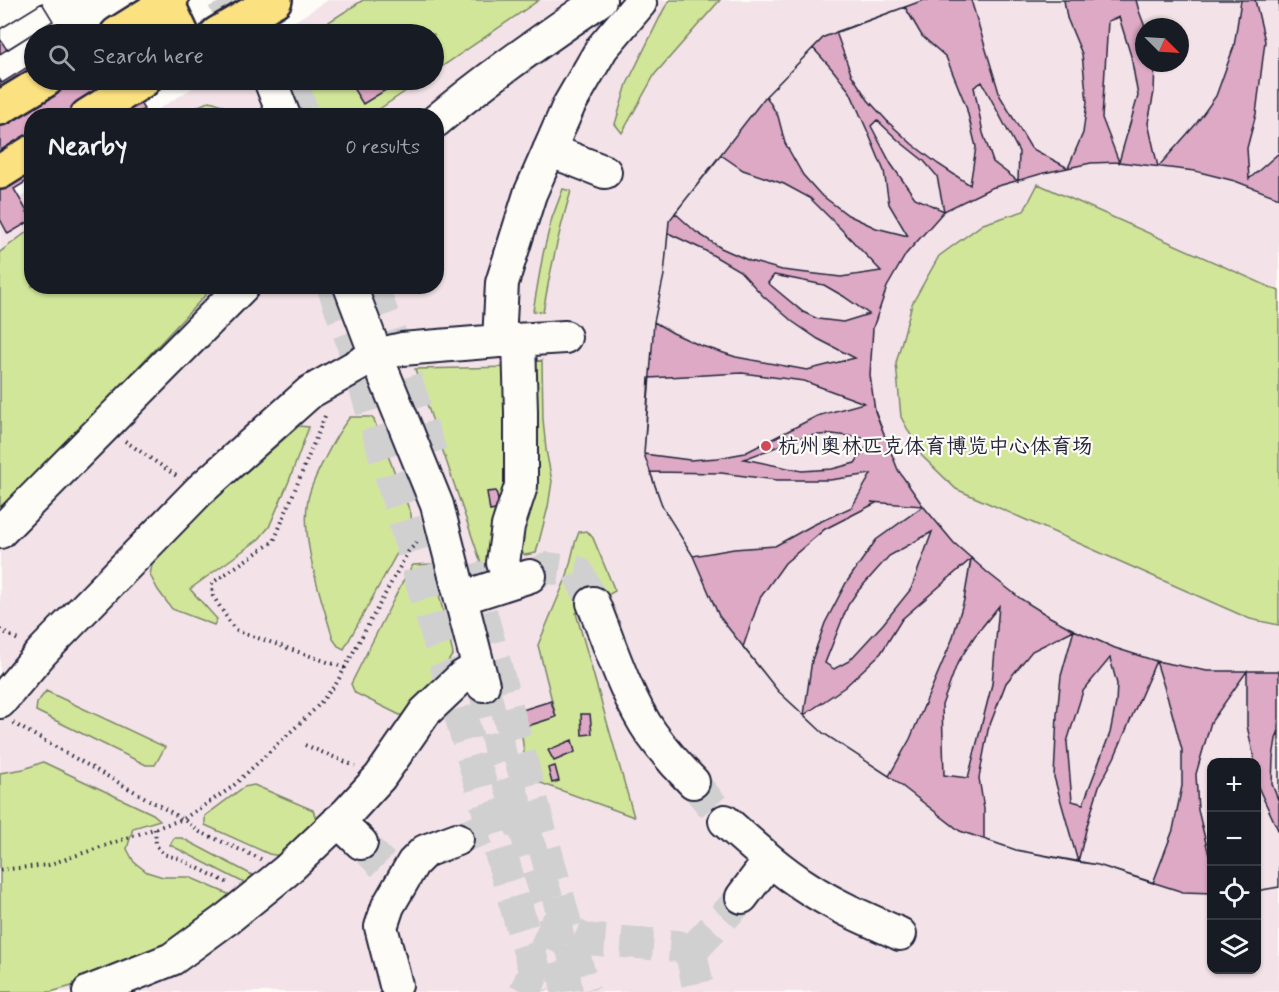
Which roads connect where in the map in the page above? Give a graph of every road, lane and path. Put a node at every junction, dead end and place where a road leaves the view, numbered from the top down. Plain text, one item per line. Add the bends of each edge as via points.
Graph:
1 (275, 0) edge
2 (600, 0) edge
3 (639, 0) edge
4 (168, 1) edge
5 (132, 24) edge
6 (178, 24) edge
7 (251, 24) edge
8 (30, 90) edge
9 (128, 90) edge
10 (274, 90) edge
11 (0, 108) edge
12 (100, 108) edge
13 (281, 108) edge
14 (444, 114) edge
15 (549, 150) junction
16 (24, 157) edge
17 (0, 172) edge
18 (605, 172) dead end
19 (235, 294) edge
20 (353, 294) edge
21 (565, 337) dead end
22 (509, 341) junction
23 (376, 355) junction
24 (343, 374) junction
25 (103, 427) junction
26 (199, 491) junction
27 (440, 518) junction
28 (0, 532) edge
29 (461, 598) junction
30 (594, 603) tunnel mouth
31 (345, 668) junction
32 (5, 712) edge
33 (305, 745) dead end
34 (380, 777) junction
35 (693, 782) tunnel mouth
36 (183, 819) junction
37 (338, 821) junction
38 (725, 822) tunnel mouth
39 (154, 829) junction
40 (457, 839) tunnel mouth
41 (361, 843) tunnel mouth
42 (769, 861) junction
43 (0, 870) edge
44 (286, 871) junction
45 (255, 896) junction
46 (742, 897) tunnel mouth
47 (900, 934) dead end
48 (396, 985) dead end
49 (90, 992) edge

1 - 7 main road
2 - 14 street
3 - 15 street via 602,48 568,105
4 - 5 main road
4 - 6 main road
8 - 11 main road
9 - 12 main road
10 - 13 street
15 - 18 street
15 - 22 street via 530,194 502,283
16 - 17 main road
19 - 25 street
20 - 23 street
21 - 22 street
22 - 23 street
22 - 29 street via 521,412 521,486 508,526 503,563 520,579
23 - 24 street
23 - 27 street
24 - 26 street via 310,392
24 - 31 path via 274,541 212,582 213,596 235,630
25 - 26 path
25 - 28 street
26 - 32 street via 42,652
27 - 29 street
27 - 31 path via 408,552
29 - 34 street via 481,676 462,677 425,712
30 - 35 street via 632,700 671,760
31 - 36 path via 316,708 231,789
32 - 36 path
33 - 34 path
34 - 37 street
36 - 39 path
36 - 44 path via 200,832
37 - 41 street
37 - 44 street
38 - 42 street
39 - 43 path via 48,865
39 - 45 path via 156,845 163,854
40 - 48 street via 425,850 391,877 381,927
42 - 46 street
42 - 47 street via 810,890
44 - 45 street
45 - 49 street via 172,959

